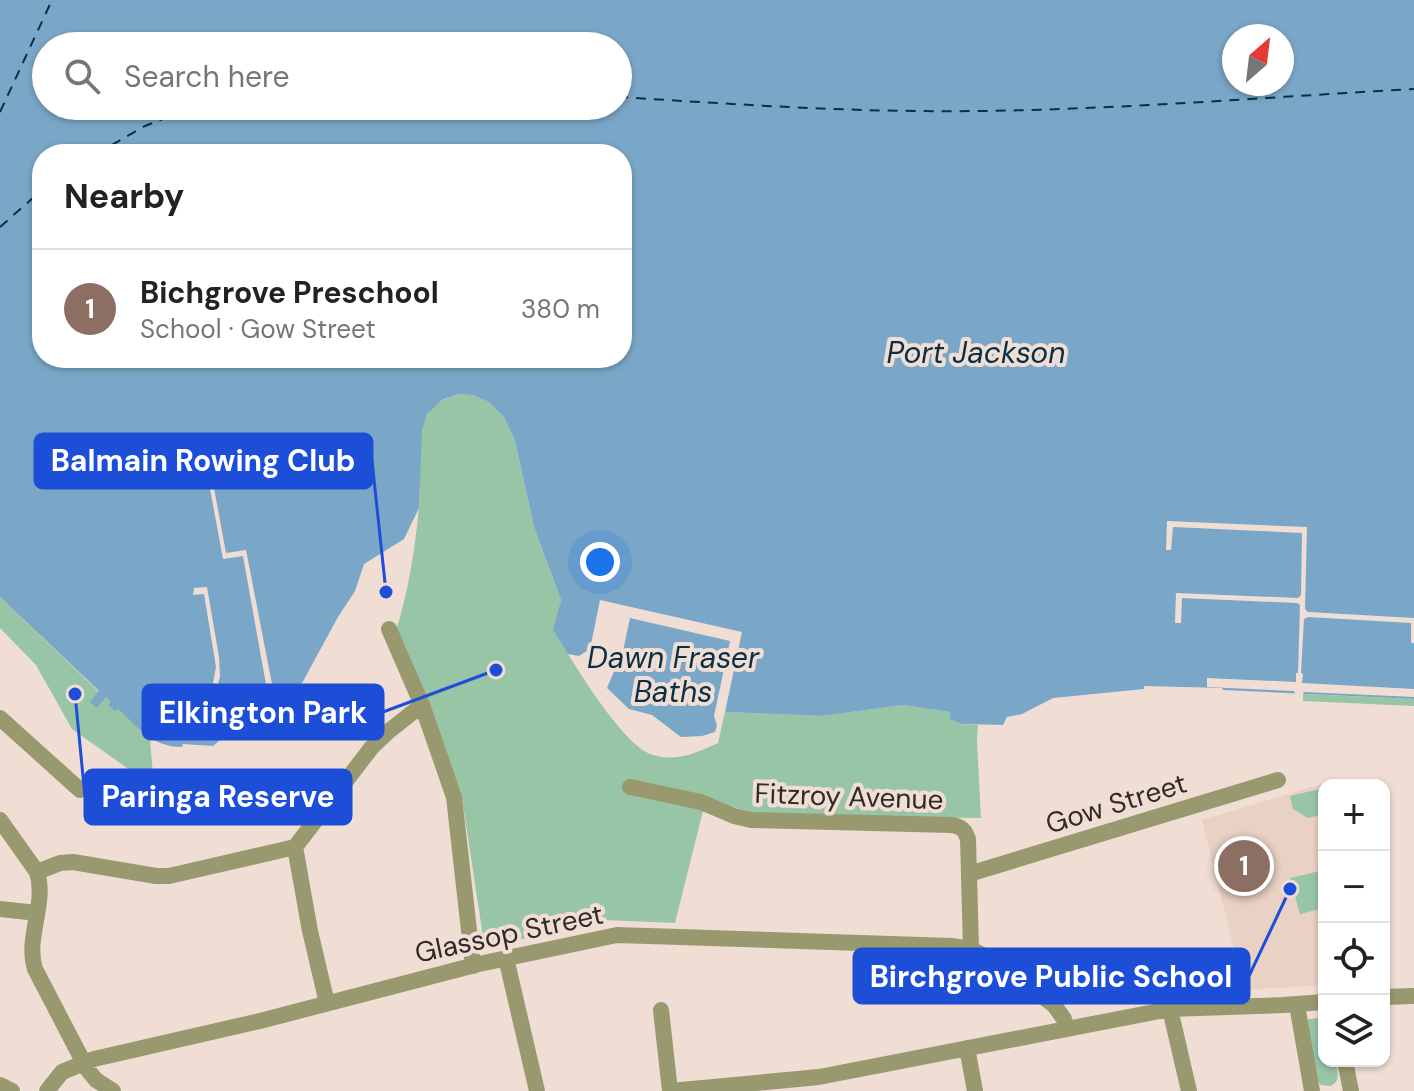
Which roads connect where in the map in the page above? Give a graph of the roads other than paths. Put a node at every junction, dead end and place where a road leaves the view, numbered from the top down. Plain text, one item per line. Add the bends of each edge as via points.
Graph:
1 (389, 629) dead end
2 (422, 705) junction
3 (0, 718) edge
4 (1278, 780) dead end
5 (630, 787) dead end
6 (80, 790) dead end
7 (0, 820) edge
8 (295, 847) junction
9 (37, 872) junction
10 (969, 874) junction
11 (0, 909) edge
12 (37, 913) junction
13 (971, 949) junction
14 (506, 958) junction
15 (473, 966) junction
16 (1414, 996) edge
17 (1390, 997) edge
18 (327, 1003) junction
19 (1318, 1003) edge
20 (1297, 1005) junction
21 (1170, 1009) junction
22 (661, 1010) dead end
23 (1067, 1029) junction
24 (967, 1048) junction
25 (84, 1063) junction
26 (1346, 1067) edge
27 (819, 1084) edge
28 (0, 1085) edge
29 (12, 1091) edge
30 (47, 1091) edge
31 (113, 1091) edge
32 (537, 1091) edge
33 (670, 1091) edge
34 (975, 1091) edge
35 (1189, 1091) edge
36 (1312, 1091) edge
37 (1351, 1091) edge

1 - 2 street
2 - 8 street via 372,747
2 - 15 street via 454,797
3 - 6 street
4 - 10 street, Gow Street
5 - 10 street, Fitzroy Avenue via 701,802 743,819 951,825 964,830 968,839
7 - 9 street
8 - 9 street via 182,874 156,876 73,862
8 - 18 street
9 - 12 street
10 - 13 street
11 - 12 street
12 - 25 street via 32,961
13 - 14 street, Glassop Street via 617,935
13 - 23 street, Glassop Street via 1054,1005
14 - 15 street, Glassop Street
14 - 32 street
15 - 18 street, Glassop Street
16 - 17 street
18 - 25 street, Glassop Street
19 - 20 street
20 - 21 street
20 - 36 street
21 - 23 street
21 - 35 street
22 - 33 street
23 - 24 street
24 - 27 street
24 - 34 street
25 - 30 street, Glassop Street via 62,1072
25 - 31 street
26 - 37 street
27 - 33 street
28 - 29 street

